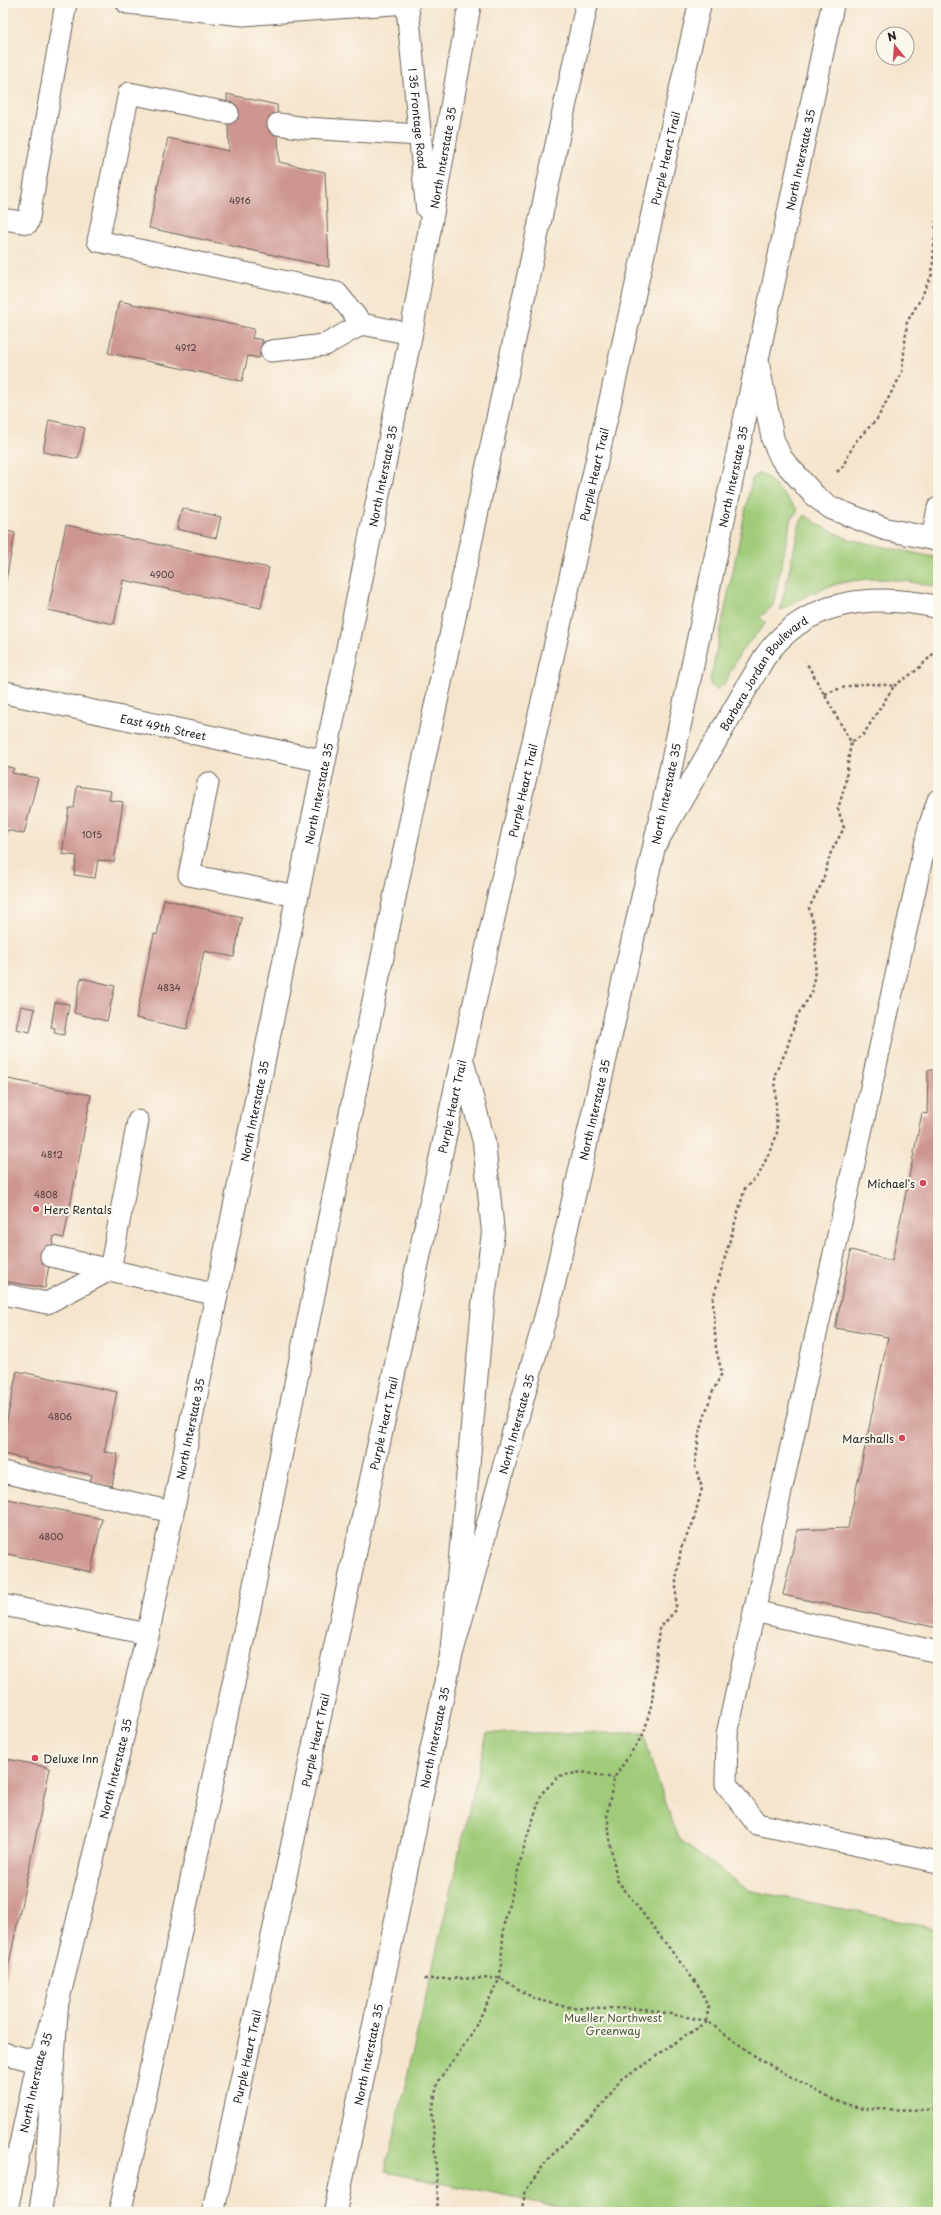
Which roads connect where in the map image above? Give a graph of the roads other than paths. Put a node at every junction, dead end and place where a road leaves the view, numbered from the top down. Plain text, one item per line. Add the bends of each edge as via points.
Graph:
1 (66, 3) edge
2 (127, 3) edge
3 (407, 3) edge
4 (470, 3) edge
5 (587, 3) edge
6 (700, 3) edge
7 (833, 3) edge
8 (242, 9) edge
9 (228, 113) dead end
10 (278, 124) dead end
11 (419, 134) junction
12 (3, 219) edge
13 (430, 233) junction
14 (362, 324) junction
15 (411, 334) junction
16 (271, 351) dead end
17 (757, 359) junction
18 (938, 508) edge
19 (935, 540) edge
20 (938, 607) edge
21 (3, 692) edge
22 (324, 761) junction
23 (208, 783) dead end
24 (938, 800) edge
25 (654, 847) junction
26 (297, 896) junction
27 (462, 1058) junction
28 (138, 1121) dead end
29 (50, 1256) dead end
30 (110, 1270) junction
31 (3, 1294) edge
32 (216, 1295) junction
33 (3, 1472) edge
34 (172, 1512) junction
35 (3, 1605) edge
36 (754, 1611) junction
37 (148, 1634) junction
38 (938, 1652) edge
39 (451, 1656) junction
40 (938, 1862) edge
41 (57, 2005) junction
42 (3, 2052) edge
43 (38, 2062) junction
44 (6, 2212) edge
45 (40, 2212) edge
46 (120, 2212) edge
47 (213, 2212) edge
48 (335, 2212) edge

1 - 12 lane via 28,224
2 - 8 lane
3 - 8 lane
3 - 11 main road, I 35 Frontage Road
4 - 13 main road, North Interstate 35
5 - 46 main road via 401,866 253,1589
6 - 27 main road, Purple Heart Trail
7 - 17 main road, North Interstate 35
9 - 14 lane via 129,93 98,241 337,292
10 - 11 lane via 306,128
11 - 13 main road, I 35 Frontage Road
13 - 15 main road, North Interstate 35
14 - 15 lane
14 - 16 lane via 326,345
15 - 22 main road, North Interstate 35
17 - 19 main road via 772,440 794,475 831,508 885,529
17 - 25 main road, North Interstate 35
18 - 19 lane
20 - 25 main road, Barbara Jordan Boulevard via 884,599 840,604 808,617 784,636 764,658
21 - 22 main road, East 49th Street
22 - 26 main road, North Interstate 35
23 - 26 lane via 189,875
24 - 36 lane via 927,835
25 - 39 main road, North Interstate 35 via 550,1301
26 - 32 main road, North Interstate 35
27 - 39 main road via 484,1142 493,1233 483,1305
27 - 47 main road, Purple Heart Trail
28 - 30 lane
29 - 30 lane
30 - 31 lane via 47,1303
30 - 32 lane
32 - 34 main road, North Interstate 35
33 - 34 lane
34 - 37 main road, North Interstate 35
35 - 37 lane
36 - 38 lane
36 - 40 lane via 727,1734 726,1784 757,1824
37 - 41 main road, North Interstate 35
39 - 48 main road, North Interstate 35
41 - 43 main road, North Interstate 35
41 - 45 main road via 46,2175
42 - 43 lane
43 - 44 main road, North Interstate 35

